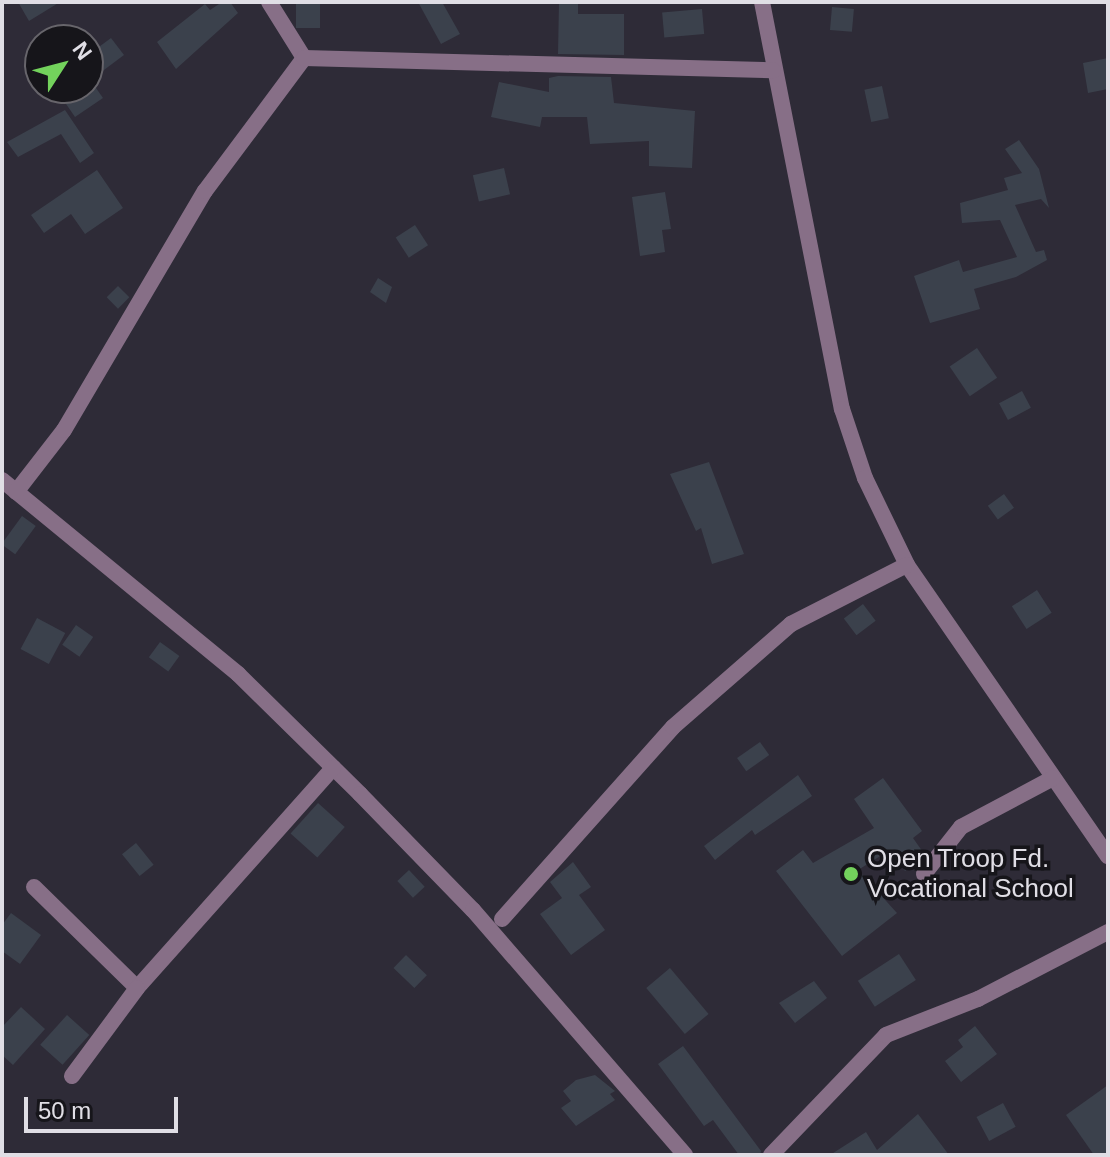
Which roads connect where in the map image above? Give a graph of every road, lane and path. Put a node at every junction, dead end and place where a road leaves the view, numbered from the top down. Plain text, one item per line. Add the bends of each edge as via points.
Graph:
1 (269, 2) edge
2 (762, 2) edge
3 (304, 58) junction
4 (773, 70) junction
5 (2, 480) edge
6 (16, 492) junction
7 (907, 565) junction
8 (333, 768) junction
9 (1053, 778) junction
10 (1108, 856) edge
11 (924, 874) dead end
12 (34, 887) dead end
13 (502, 919) dead end
14 (1108, 932) edge
15 (137, 988) junction
16 (72, 1076) dead end
17 (685, 1155) edge
18 (771, 1155) edge

1 - 3 street
2 - 4 street
3 - 4 street
3 - 6 street via 205,191 64,430
4 - 7 street via 842,409 865,478
5 - 6 street
6 - 8 street via 238,674
7 - 9 street
7 - 13 street via 791,624 673,727
8 - 15 street
8 - 17 street via 473,910
9 - 10 street
9 - 11 street via 961,827
12 - 15 street
14 - 18 street via 978,999 886,1035
15 - 16 street

